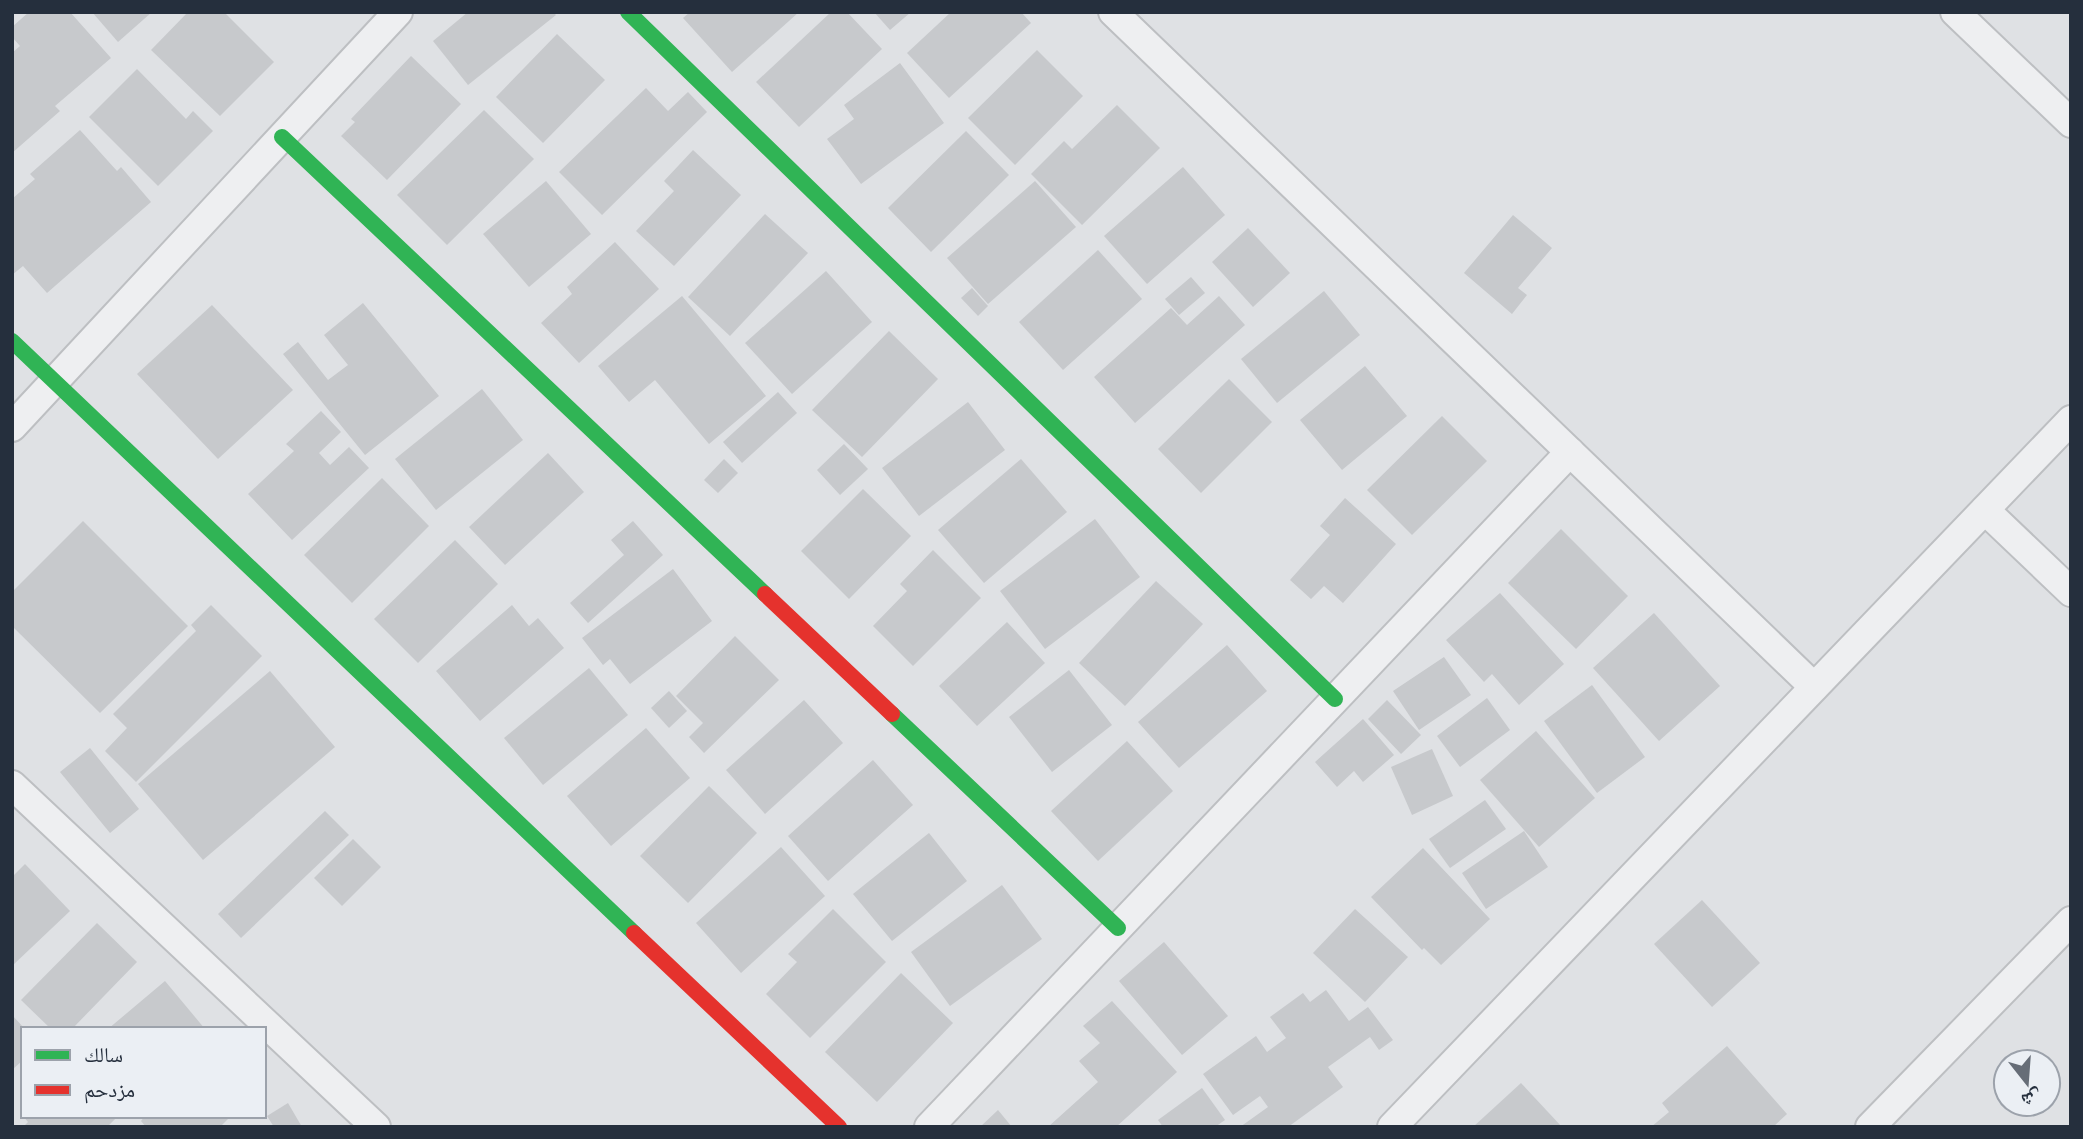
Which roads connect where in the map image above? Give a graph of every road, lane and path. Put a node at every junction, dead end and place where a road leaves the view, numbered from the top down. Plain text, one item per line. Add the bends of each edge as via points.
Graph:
1 (398, 12) edge
2 (628, 12) edge
3 (1113, 12) edge
4 (1955, 12) edge
5 (2071, 123) edge
6 (282, 137) junction
7 (12, 341) edge
8 (55, 381) junction
9 (2071, 420) edge
10 (12, 427) edge
11 (1570, 452) junction
12 (1985, 510) junction
13 (2071, 592) edge
14 (1814, 687) junction
15 (1335, 699) junction
16 (12, 785) edge
17 (2071, 921) edge
18 (1118, 928) junction
19 (376, 1127) edge
20 (839, 1127) edge
21 (929, 1127) edge
22 (1392, 1127) edge
23 (1870, 1127) edge

1 - 6 street
2 - 15 street
3 - 11 street
4 - 5 street
6 - 8 street
6 - 18 street
7 - 8 street
8 - 10 street
8 - 20 street
9 - 12 street
11 - 14 street
11 - 15 street
12 - 13 street
12 - 14 street
14 - 22 street
15 - 18 street
16 - 19 street
17 - 23 street
18 - 21 street

